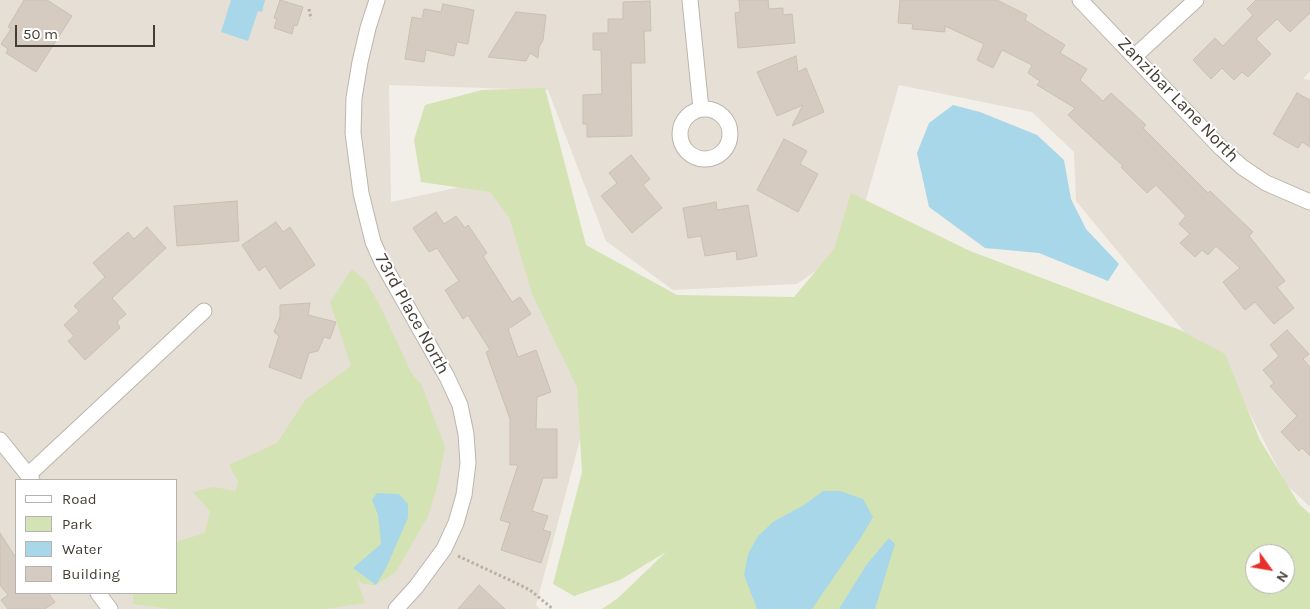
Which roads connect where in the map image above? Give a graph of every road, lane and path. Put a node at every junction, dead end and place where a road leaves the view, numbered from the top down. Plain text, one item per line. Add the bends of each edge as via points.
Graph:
1 (377, 0) edge
2 (690, 0) edge
3 (1080, 0) edge
4 (1196, 0) edge
5 (309, 10) dead end
6 (311, 19) dead end
7 (1135, 56) junction
8 (701, 109) dead end
9 (1310, 202) edge
10 (204, 311) dead end
11 (0, 440) edge
12 (30, 478) edge
13 (444, 550) junction
14 (99, 594) edge
15 (110, 609) edge
16 (396, 609) edge
17 (554, 609) edge

1 - 13 street, 73rd Place North via 354,98 356,160 360,192 373,242 460,405 468,462 464,495
2 - 8 street
3 - 7 street, Zanzibar Lane North
4 - 7 street
5 - 6 path
7 - 9 street, Zanzibar Lane North via 1242,167 1266,183
10 - 12 street
11 - 12 street
13 - 16 street, 73rd Place North
13 - 17 path via 530,590
14 - 15 street

